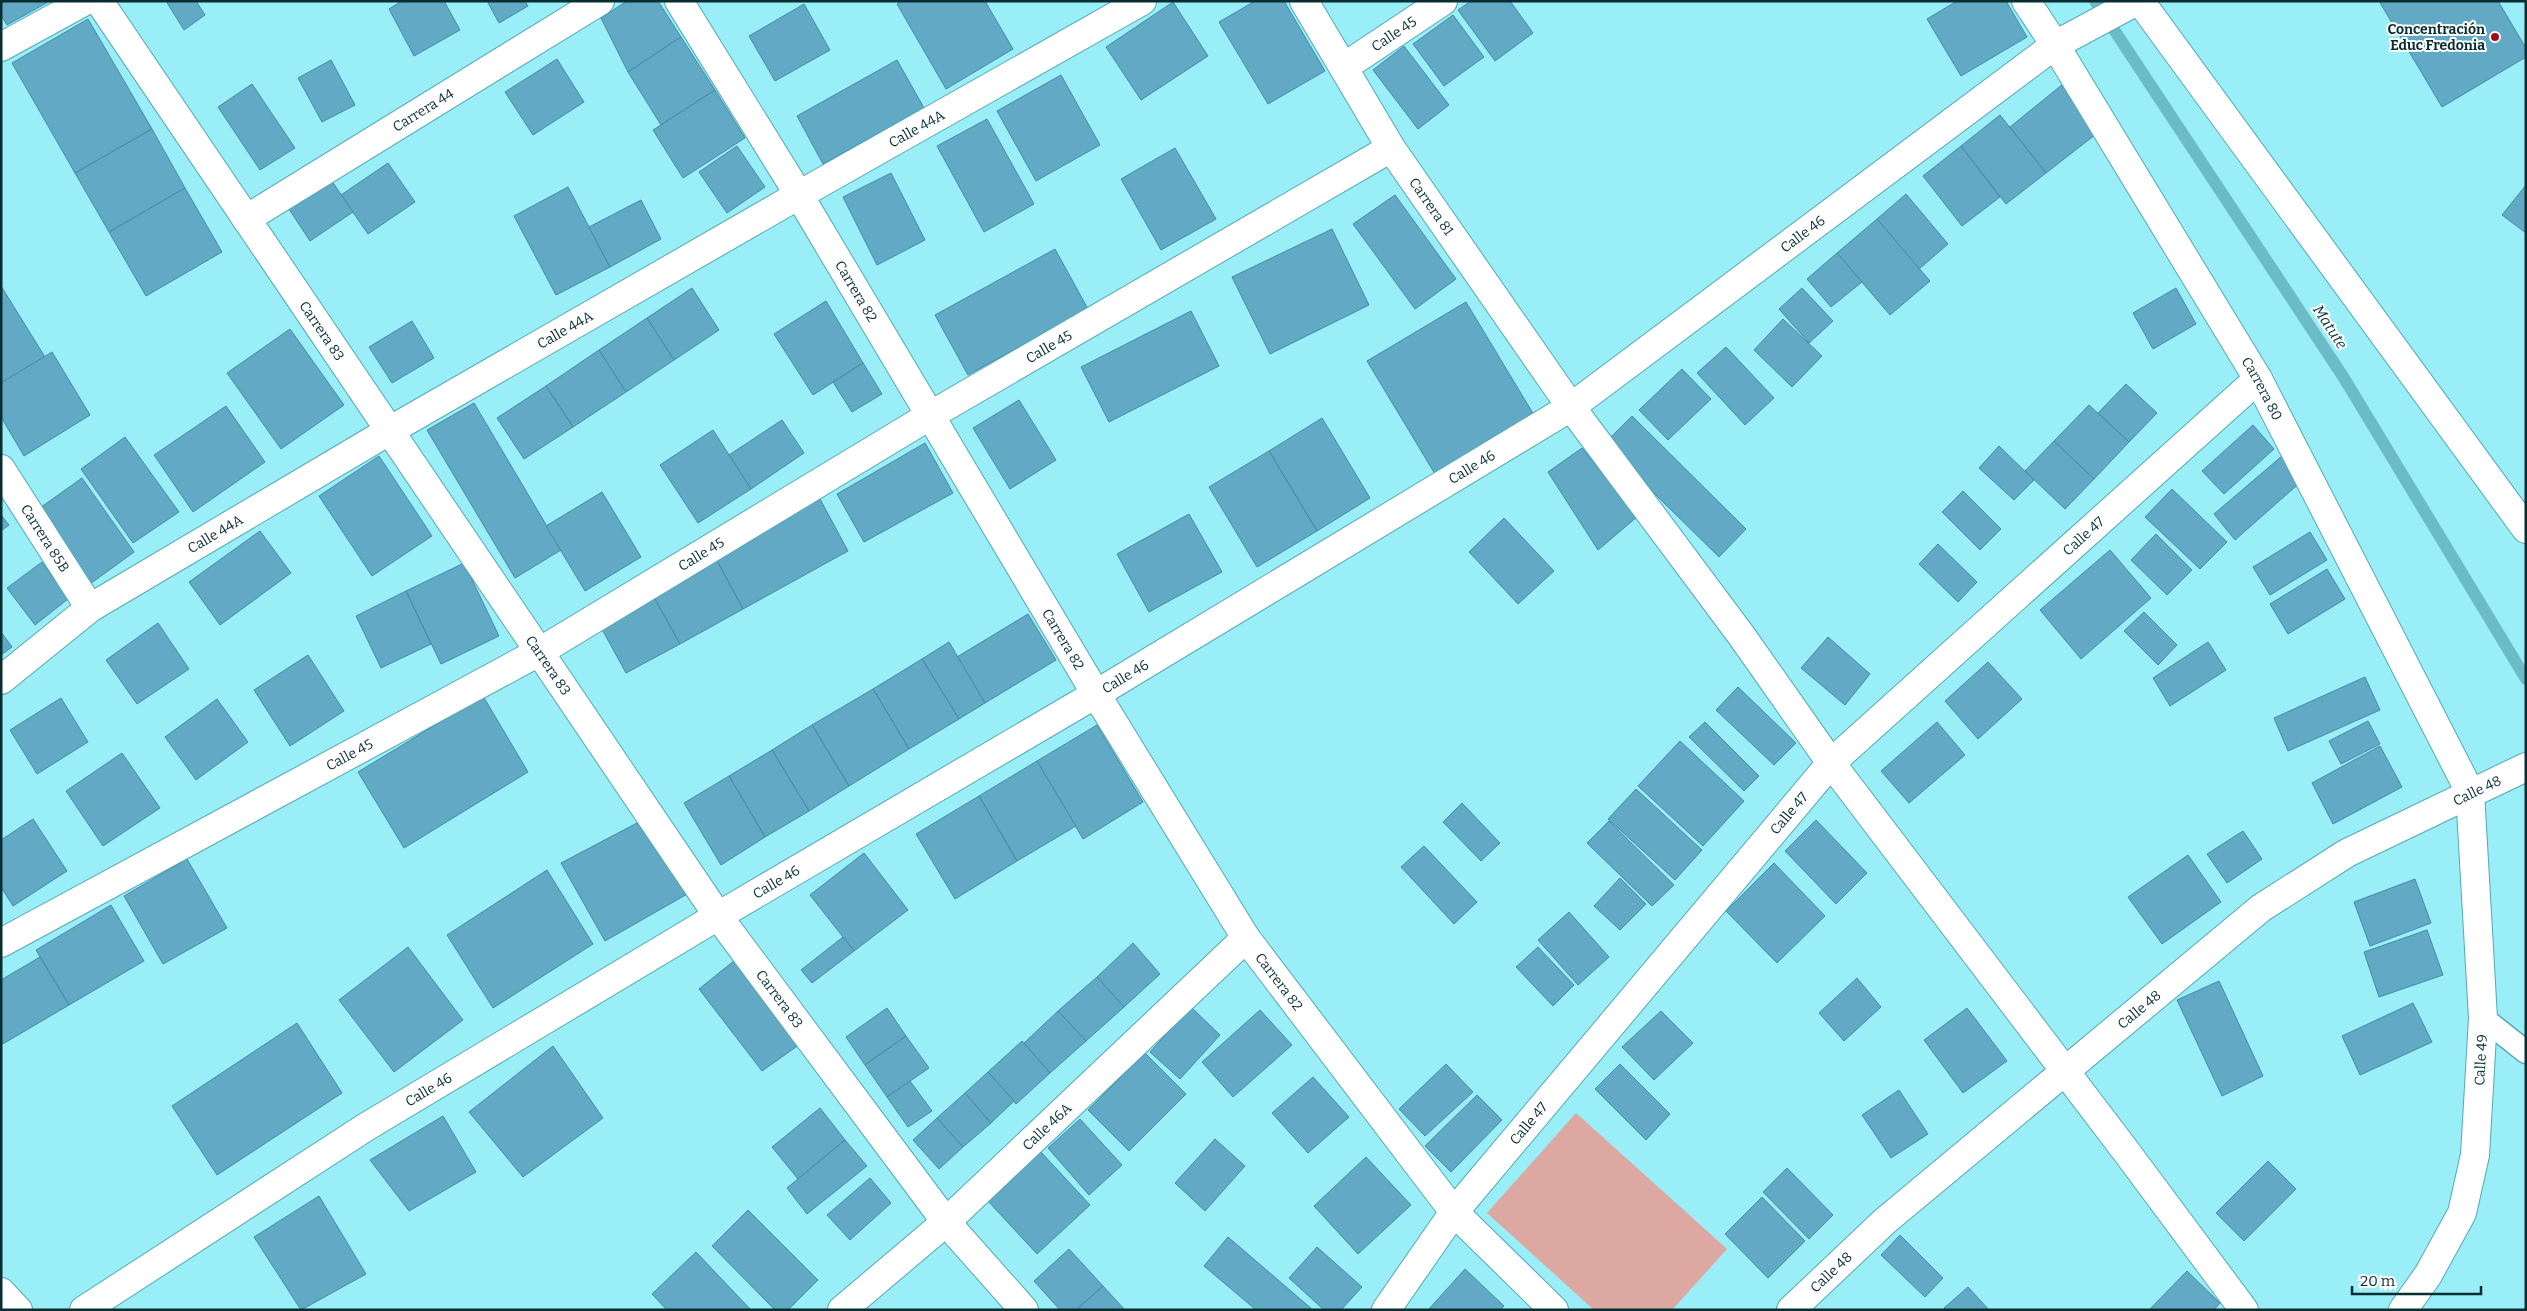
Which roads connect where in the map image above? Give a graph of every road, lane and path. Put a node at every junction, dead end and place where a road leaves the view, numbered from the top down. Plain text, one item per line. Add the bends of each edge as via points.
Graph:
1 (85, 1) edge
2 (99, 1) edge
3 (600, 1) edge
4 (679, 1) edge
5 (1142, 1) edge
6 (1304, 1) edge
7 (1443, 1) edge
8 (2026, 1) edge
9 (2135, 3) edge
10 (2055, 45) junction
11 (1, 47) edge
12 (1344, 67) junction
13 (1390, 148) junction
14 (799, 194) junction
15 (246, 219) junction
16 (2258, 379) junction
17 (1571, 407) junction
18 (931, 415) junction
19 (389, 431) junction
20 (1, 469) edge
21 (2526, 529) edge
22 (90, 608) junction
23 (539, 652) junction
24 (1, 680) edge
25 (1096, 694) junction
26 (1832, 763) junction
27 (2526, 767) edge
28 (2470, 792) junction
29 (718, 916) junction
30 (1246, 938) junction
31 (1, 942) edge
32 (2483, 1018) junction
33 (2526, 1052) edge
34 (2066, 1072) junction
35 (1454, 1212) junction
36 (946, 1222) junction
37 (1, 1292) edge
38 (18, 1310) edge
39 (84, 1310) edge
40 (842, 1310) edge
41 (1024, 1310) edge
42 (1386, 1310) edge
43 (1554, 1310) edge
44 (1791, 1310) edge
45 (2244, 1310) edge
46 (2403, 1310) edge

1 - 11 street
2 - 15 street, Carrera 83
3 - 15 street, Carrera 44
4 - 14 street, Carrera 82
5 - 14 street, Calle 44A
6 - 12 street, Carrera 81
7 - 12 street, Calle 45
8 - 10 street, Carrera 80
9 - 10 street, Calle 46
9 - 21 street
10 - 16 street, Carrera 80
10 - 17 street, Calle 46
12 - 13 street, Carrera 81
13 - 17 street, Carrera 81
13 - 18 street, Calle 45
14 - 18 street, Carrera 82
14 - 19 street, Calle 44A
15 - 19 street, Carrera 83
16 - 26 street, Calle 47
16 - 28 street, Carrera 80
17 - 25 street, Calle 46
17 - 26 street, Carrera 81
18 - 23 street, Calle 45
18 - 25 street, Carrera 82
19 - 22 street, Calle 44A
19 - 23 street, Carrera 83
20 - 22 street, Carrera 85B
22 - 24 street, Calle 44A
23 - 29 street, Carrera 83
23 - 31 street, Calle 45
25 - 29 street, Calle 46
25 - 30 street, Carrera 82
26 - 34 street, Carrera 81
26 - 35 street, Calle 47
27 - 28 street, Calle 48
28 - 32 street, Calle 49
28 - 34 street, Calle 48 via 2347,853 2261,908
29 - 36 street, Carrera 83
29 - 39 street, Calle 46 via 366,1127
30 - 35 street, Carrera 82
30 - 36 street, Calle 46A
32 - 33 lane
32 - 46 street, Calle 49 via 2475,1155 2462,1213 2428,1275
34 - 44 street, Calle 48 via 1885,1221
34 - 45 street, Carrera 81
35 - 42 street, Calle 47
35 - 43 street, Carrera 82
36 - 40 street, Calle 46A
36 - 41 street, Carrera 83
37 - 38 street

